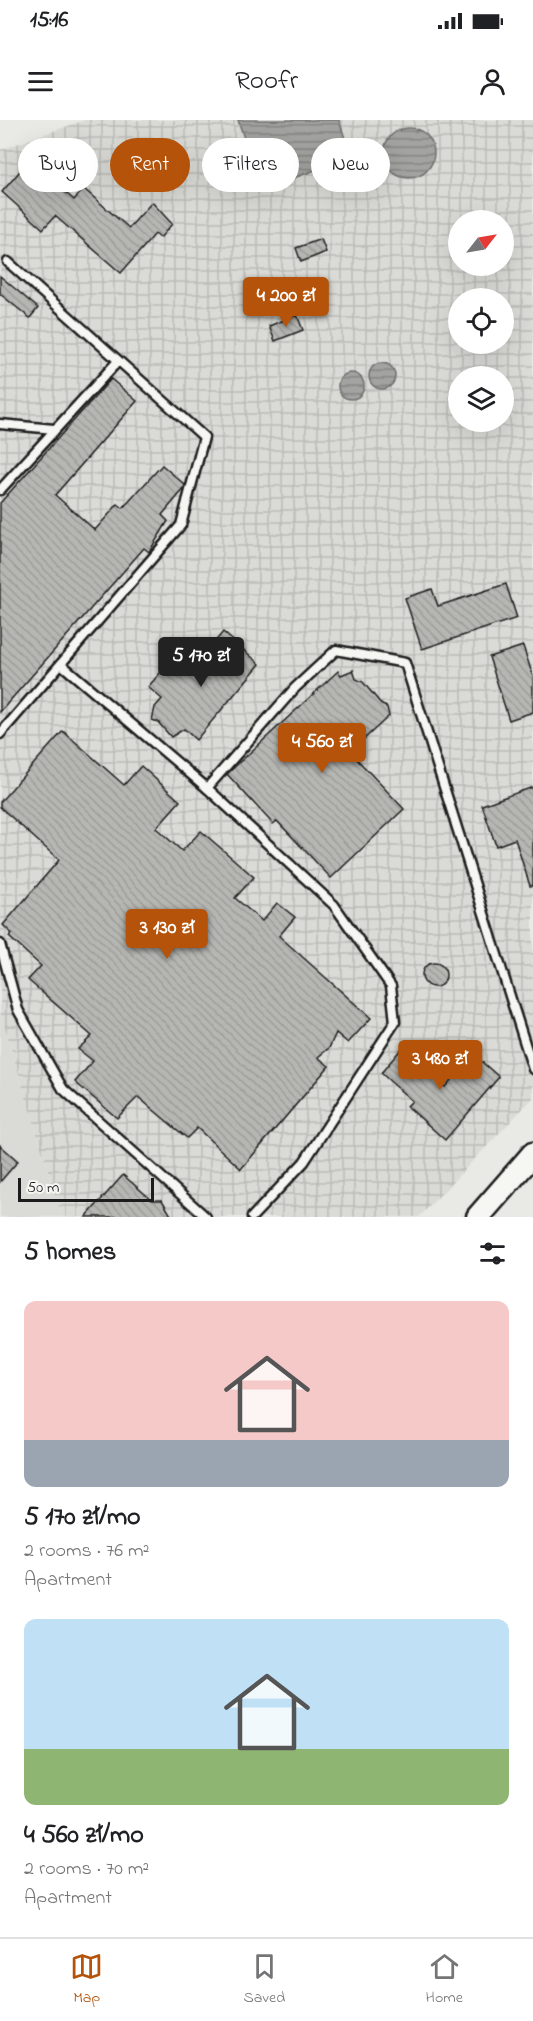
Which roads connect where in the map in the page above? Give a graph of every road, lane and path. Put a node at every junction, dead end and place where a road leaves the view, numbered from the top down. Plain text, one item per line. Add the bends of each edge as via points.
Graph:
1 (8, 262) dead end
2 (118, 362) junction
3 (0, 424) edge
4 (54, 429) junction
5 (0, 490) edge
6 (61, 664) junction
7 (0, 734) edge
8 (207, 788) junction
9 (0, 944) edge
10 (533, 1069) edge
11 (533, 1154) edge
12 (206, 1217) edge
13 (252, 1217) edge
14 (478, 1217) edge

1 - 2 lane
2 - 4 lane
2 - 6 lane via 204,437 181,525
3 - 4 lane
4 - 5 lane
6 - 7 lane
6 - 8 lane
8 - 10 lane via 295,688 336,650 405,663
8 - 13 lane via 334,905 391,986 395,1022 304,1162
9 - 12 lane via 18,1010 63,1089
11 - 14 main road

